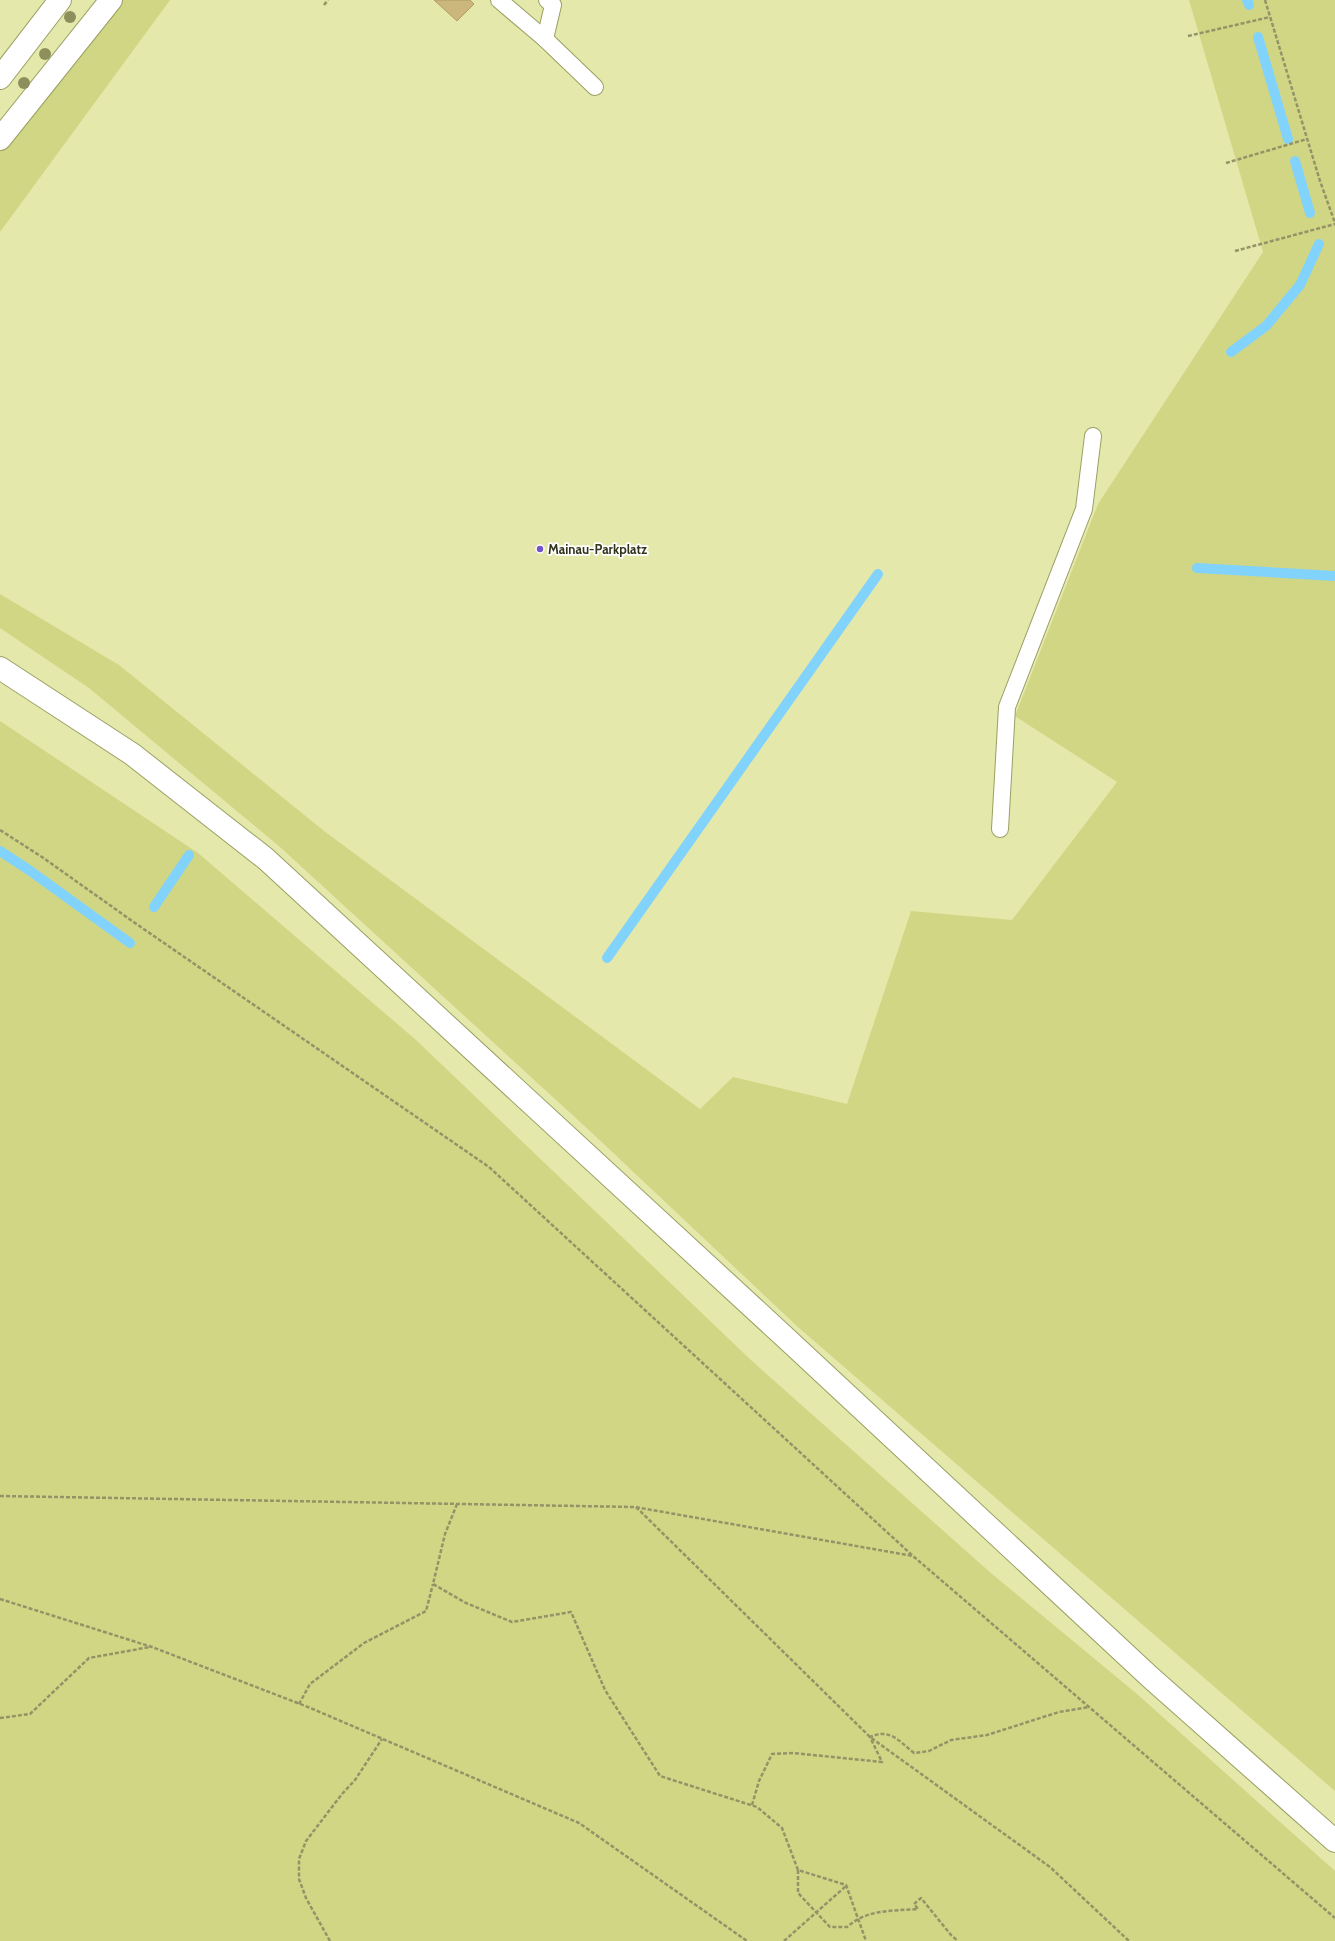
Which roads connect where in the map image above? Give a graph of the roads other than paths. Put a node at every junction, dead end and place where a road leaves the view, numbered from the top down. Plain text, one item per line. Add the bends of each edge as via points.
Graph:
1 (60, 0) edge
2 (111, 0) edge
3 (499, 0) edge
4 (547, 0) edge
5 (545, 39) junction
6 (0, 78) edge
7 (595, 87) dead end
8 (0, 139) edge
9 (1093, 436) dead end
10 (0, 668) edge
11 (1000, 829) dead end
12 (1335, 1841) edge

1 - 6 main road
2 - 8 main road
3 - 5 lane
4 - 5 lane via 553,5
5 - 7 lane
9 - 11 lane via 1084,509 1007,707
10 - 12 main road via 132,754 266,859 1144,1671

